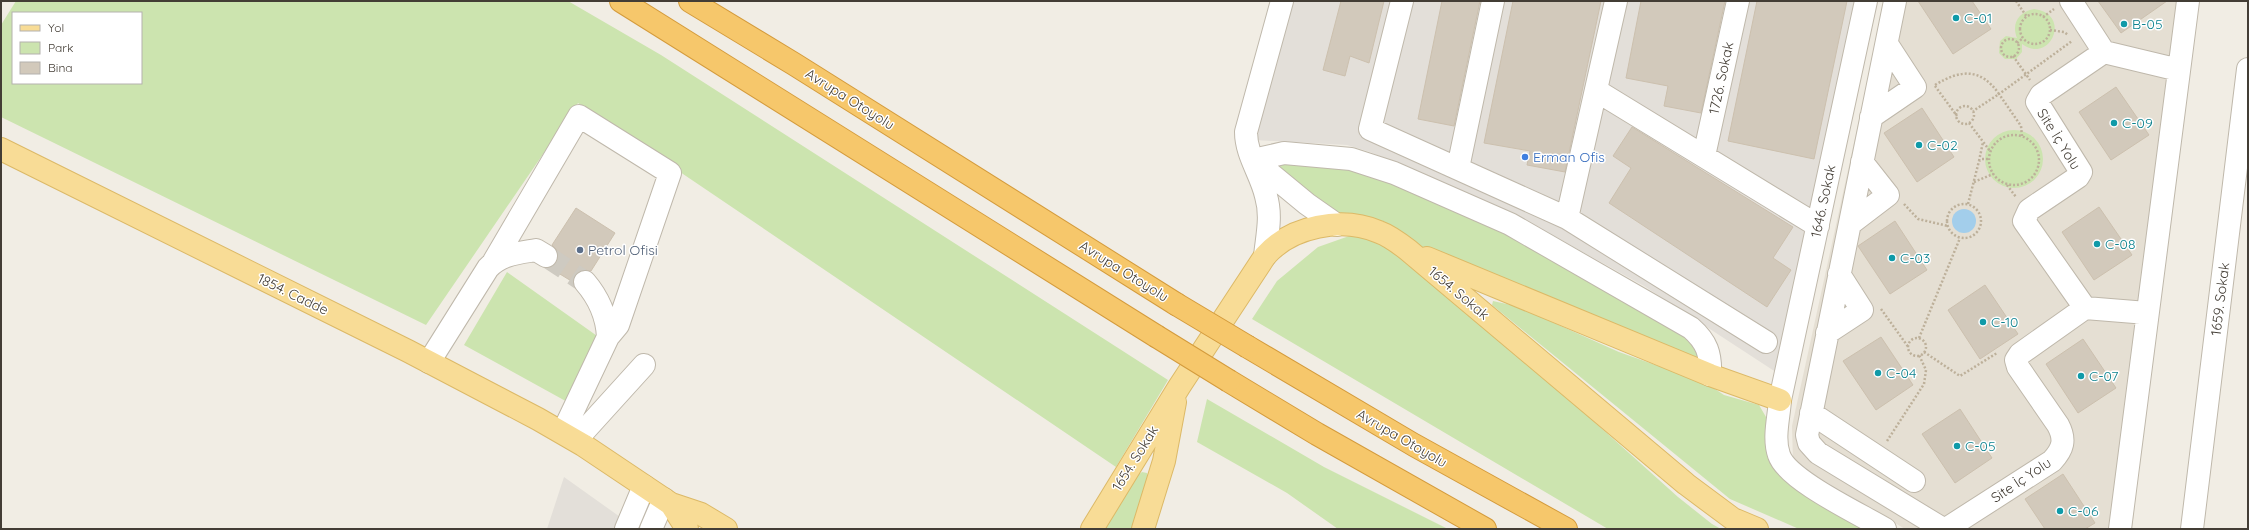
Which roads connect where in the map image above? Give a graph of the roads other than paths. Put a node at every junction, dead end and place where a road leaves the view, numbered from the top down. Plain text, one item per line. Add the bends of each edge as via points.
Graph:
1 (621, 1) edge
2 (690, 1) edge
3 (1282, 1) edge
4 (1402, 1) edge
5 (1493, 1) edge
6 (1616, 1) edge
7 (1738, 1) edge
8 (1866, 1) edge
9 (1895, 1) edge
10 (2071, 1) edge
11 (2188, 1) edge
12 (1886, 44) junction
13 (2104, 52) junction
14 (2248, 69) edge
15 (2179, 70) junction
16 (1597, 91) junction
17 (1871, 117) junction
18 (1, 148) edge
19 (1704, 156) junction
20 (1253, 160) junction
21 (1862, 162) junction
22 (1458, 168) junction
23 (1567, 218) junction
24 (1850, 224) junction
25 (1337, 225) junction
26 (1818, 226) junction
27 (1408, 250) junction
28 (546, 256) tunnel mouth
29 (1265, 256) junction
30 (494, 261) junction
31 (1839, 274) junction
32 (585, 282) tunnel mouth
33 (2085, 308) junction
34 (2147, 313) junction
35 (1827, 333) junction
36 (608, 337) junction
37 (1766, 342) dead end
38 (429, 362) junction
39 (644, 365) dead end
40 (1710, 375) junction
41 (1179, 387) junction
42 (1780, 400) junction
43 (1811, 413) junction
44 (574, 439) junction
45 (1164, 461) junction
46 (1914, 481) dead end
47 (644, 486) junction
48 (668, 502) junction
49 (626, 529) edge
50 (651, 529) edge
51 (687, 529) edge
52 (726, 529) edge
53 (1092, 529) edge
54 (1143, 529) edge
55 (1155, 529) edge
56 (1485, 529) edge
57 (1566, 529) edge
58 (1757, 529) edge
59 (1884, 529) edge
60 (1943, 529) edge
61 (1946, 529) edge
62 (2120, 529) edge
63 (2192, 529) edge

1 - 56 highway, bridge via 1229,381 1330,442
2 - 57 highway, Avrupa Otoyolu, bridge via 1176,304 1414,445
3 - 20 street via 1246,132 1248,150
4 - 22 street via 1370,129
5 - 22 street
6 - 16 street
7 - 19 street, 1726. Sokak
8 - 26 street, 1646. Sokak
9 - 12 street
10 - 13 street
11 - 15 street
12 - 17 street
12 - 17 street via 1915,87
13 - 15 street
13 - 33 street, Site İç Yolu via 2037,99 2038,106 2081,172 2078,177 2029,210 2024,217 2025,224
14 - 63 street, 1659. Sokak
15 - 34 street
16 - 19 street
16 - 23 street
17 - 21 street
18 - 38 main road, 1854. Cadde
19 - 26 street
20 - 25 street
20 - 29 street via 1269,208
20 - 40 street via 1284,153 1350,159 1394,173 1510,224 1691,328 1708,348
21 - 24 street
21 - 24 street via 1888,195
22 - 23 street
23 - 37 street
24 - 31 street
25 - 27 main road, 1654. Sokak via 1378,231
25 - 29 main road, 1654. Sokak via 1296,233
26 - 42 street, 1646. Sokak
27 - 40 main road
27 - 58 main road, 1654. Sokak via 1686,484 1722,512
28 - 30 street via 536,250 503,256
29 - 41 main road, 1654. Sokak
30 - 36 street via 579,116 670,173 618,325
30 - 38 street
31 - 35 street
31 - 35 street via 1862,310
32 - 36 street via 596,295
33 - 34 street
33 - 61 street, Site İç Yolu via 2020,354 2016,360 2018,367 2060,430 2063,440 2060,451 2052,462
34 - 62 street
35 - 43 street
36 - 44 street
38 - 44 main road, 1854. Cadde
39 - 44 street
40 - 42 main road
41 - 45 main road, 1654. Sokak
41 - 53 main road, 1654. Sokak
42 - 59 street, 1646. Sokak via 1777,442 1779,456 1787,469
43 - 46 street
43 - 60 street via 1807,435 1813,449
44 - 47 main road, 1854. Cadde
45 - 54 main road, 1654. Sokak
45 - 55 main road
47 - 48 main road, 1854. Cadde
47 - 49 street
48 - 50 street
48 - 51 main road
48 - 52 main road via 701,514

